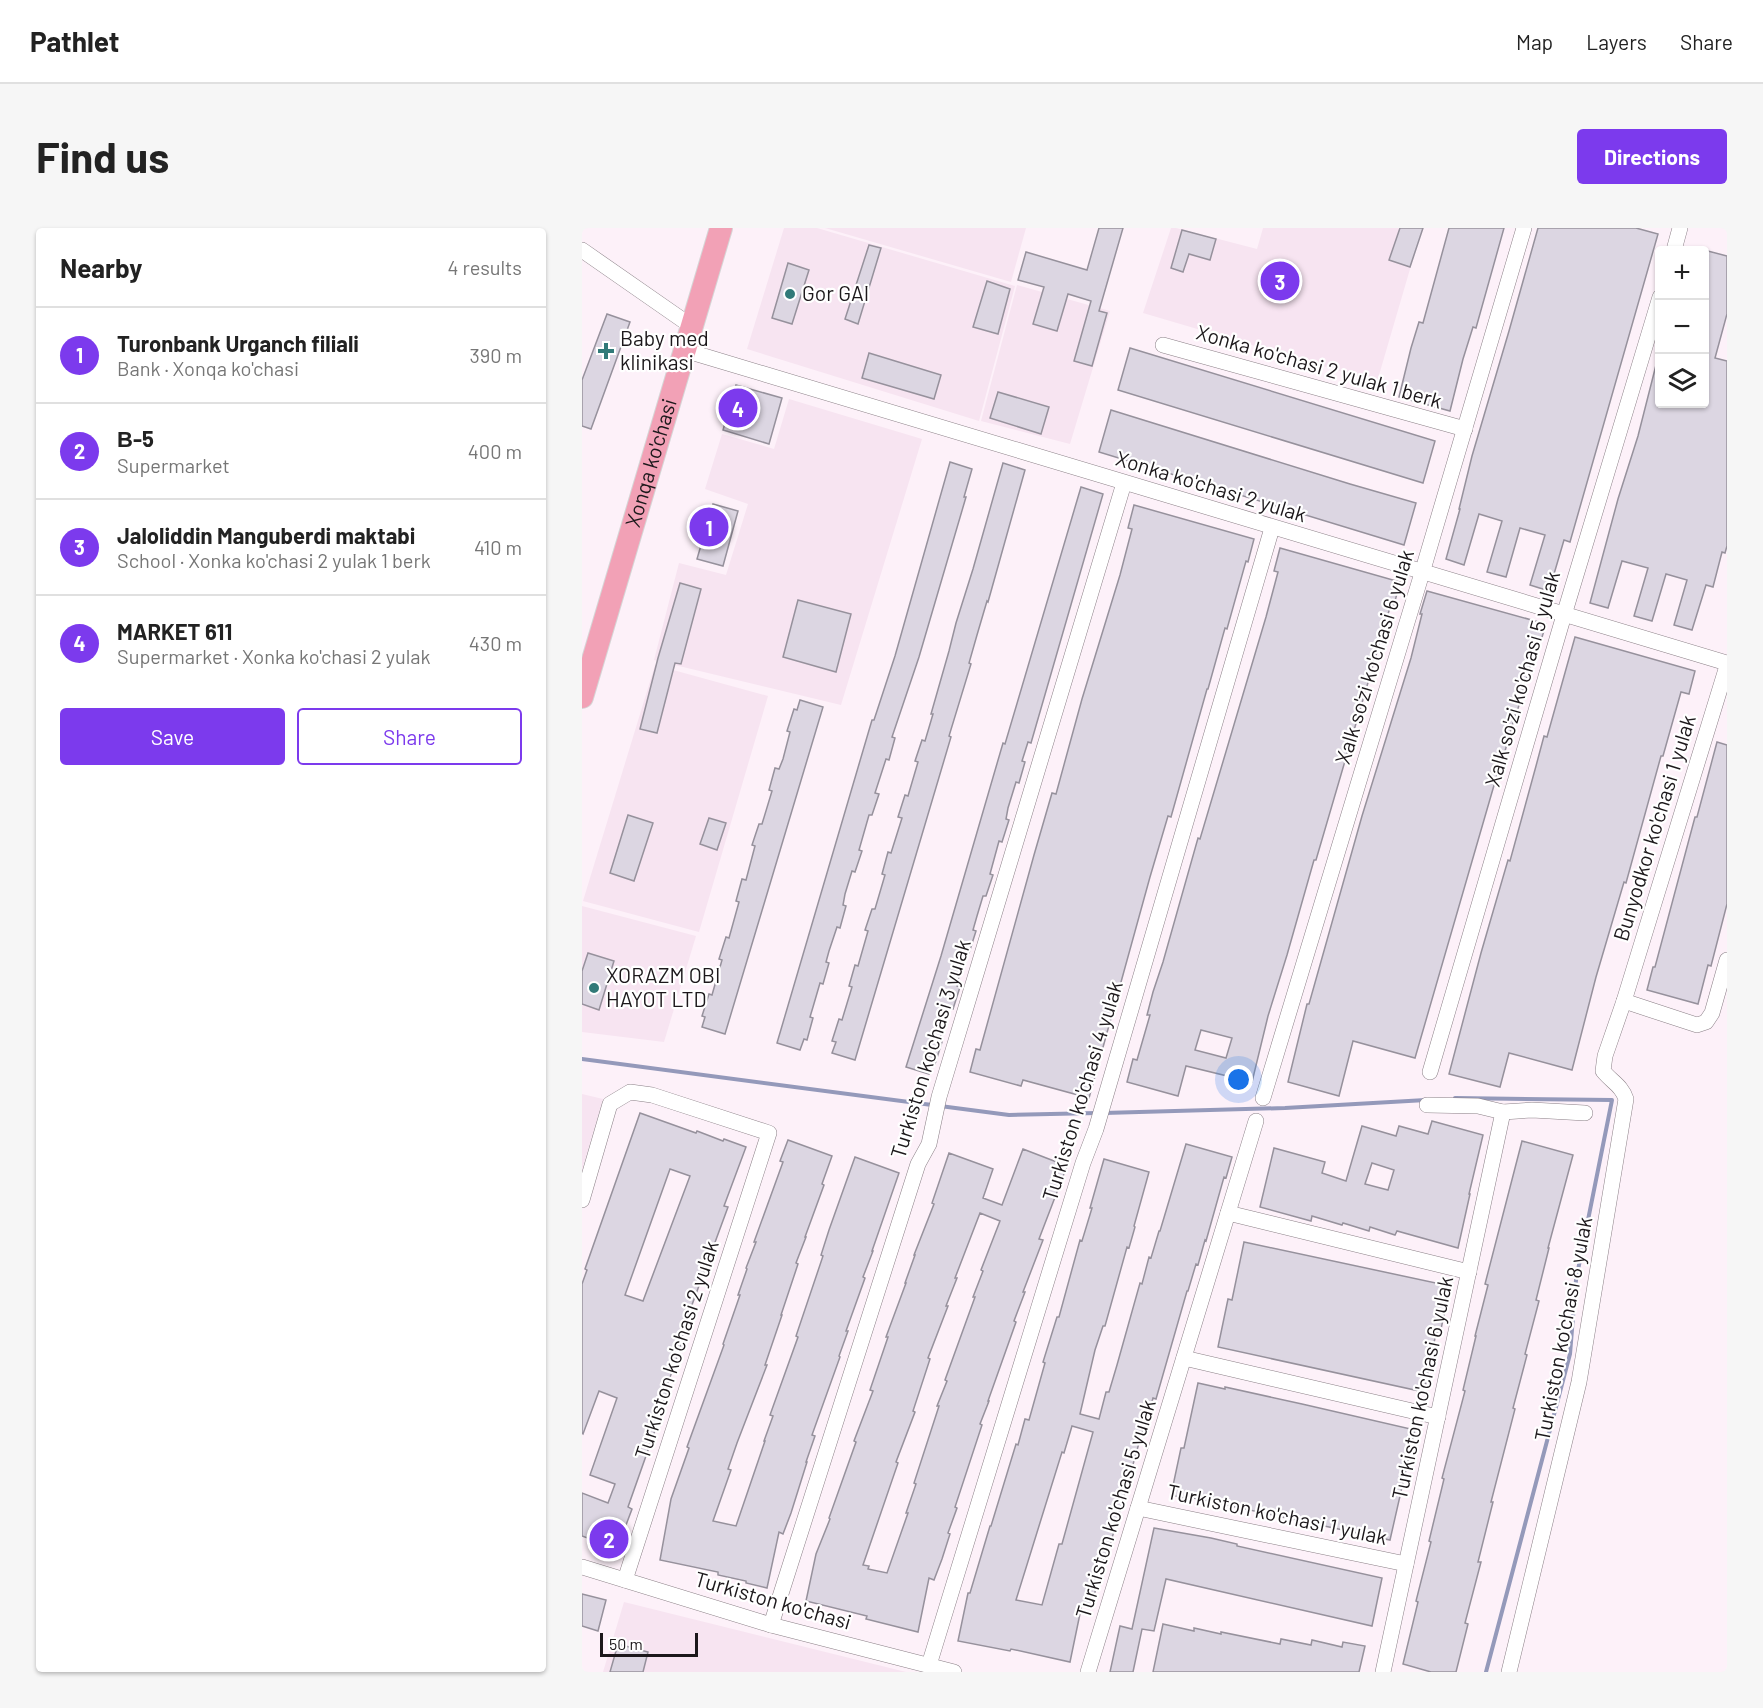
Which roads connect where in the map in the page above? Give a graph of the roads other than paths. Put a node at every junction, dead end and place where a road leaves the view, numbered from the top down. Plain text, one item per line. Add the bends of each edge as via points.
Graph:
1 (721, 228) edge
2 (1524, 228) edge
3 (1680, 228) edge
4 (1675, 246) edge
5 (582, 250) edge
6 (1658, 300) edge
7 (692, 325) junction
8 (1163, 345) dead end
9 (684, 350) junction
10 (1465, 429) junction
11 (1124, 483) junction
12 (1272, 528) junction
13 (1422, 573) junction
14 (1564, 615) junction
15 (1727, 664) edge
16 (582, 697) edge
17 (1727, 960) edge
18 (1624, 1001) junction
19 (1430, 1072) dead end
20 (1263, 1098) dead end
21 (1426, 1105) dead end
22 (1503, 1112) junction
23 (1585, 1113) dead end
24 (1256, 1121) dead end
25 (582, 1200) edge
26 (1228, 1213) junction
27 (1469, 1272) junction
28 (1184, 1358) junction
29 (1438, 1417) junction
30 (1138, 1508) junction
31 (1406, 1564) junction
32 (582, 1567) edge
33 (625, 1580) junction
34 (771, 1625) junction
35 (929, 1665) junction
36 (954, 1672) edge
37 (1088, 1672) edge
38 (1383, 1672) edge
39 (1509, 1672) edge

1 - 7 main road, Xonqa ko'chasi
2 - 10 street, Xalk so'zi ko'chasi 6 yulak
3 - 4 street
5 - 7 street
6 - 14 street, Xalk so'zi ko'chasi 5 yulak
7 - 9 main road, Xonqa ko'chasi
8 - 10 street, Xonka ko'chasi 2 yulak 1 berk
9 - 11 street, Xonka ko'chasi 2 yulak
9 - 16 main road, Xonqa ko'chasi
10 - 13 street, Xalk so'zi ko'chasi 6 yulak
11 - 12 street, Xonka ko'chasi 2 yulak
11 - 34 street, Turkiston ko'chasi 3 yulak via 939,1097 929,1144 918,1164
12 - 13 street, Xonka ko'chasi 2 yulak
12 - 35 street, Turkiston ko'chasi 4 yulak via 1096,1129
13 - 14 street, Xonka ko'chasi 2 yulak
13 - 20 street, Xalk so'zi ko'chasi 6 yulak
14 - 15 street, Xonka ko'chasi 2 yulak
14 - 19 street, Xalk so'zi ko'chasi 5 yulak
15 - 18 street, Bunyodkor ko'chasi 1 yulak
17 - 18 street via 1706,1022 1697,1025
18 - 39 street, Turkiston ko'chasi 8 yulak via 1603,1071 1624,1090 1626,1099 1580,1382
21 - 22 street via 1478,1106
22 - 23 street
22 - 27 street, Turkiston ko'chasi 6 yulak
24 - 26 street, Turkiston ko'chasi 5 yulak
25 - 33 street, Turkiston ko'chasi 2 yulak via 610,1104 630,1092 652,1095 769,1133
26 - 27 street
26 - 28 street, Turkiston ko'chasi 5 yulak
27 - 29 street, Turkiston ko'chasi 6 yulak
28 - 29 street
28 - 30 street, Turkiston ko'chasi 5 yulak
29 - 31 street, Turkiston ko'chasi 6 yulak
30 - 31 street, Turkiston ko'chasi 1 yulak
30 - 37 street, Turkiston ko'chasi 5 yulak
31 - 38 street, Turkiston ko'chasi 6 yulak
32 - 33 street, Turkiston ko'chasi
33 - 34 street, Turkiston ko'chasi
34 - 35 street, Turkiston ko'chasi
35 - 36 street, Turkiston ko'chasi

